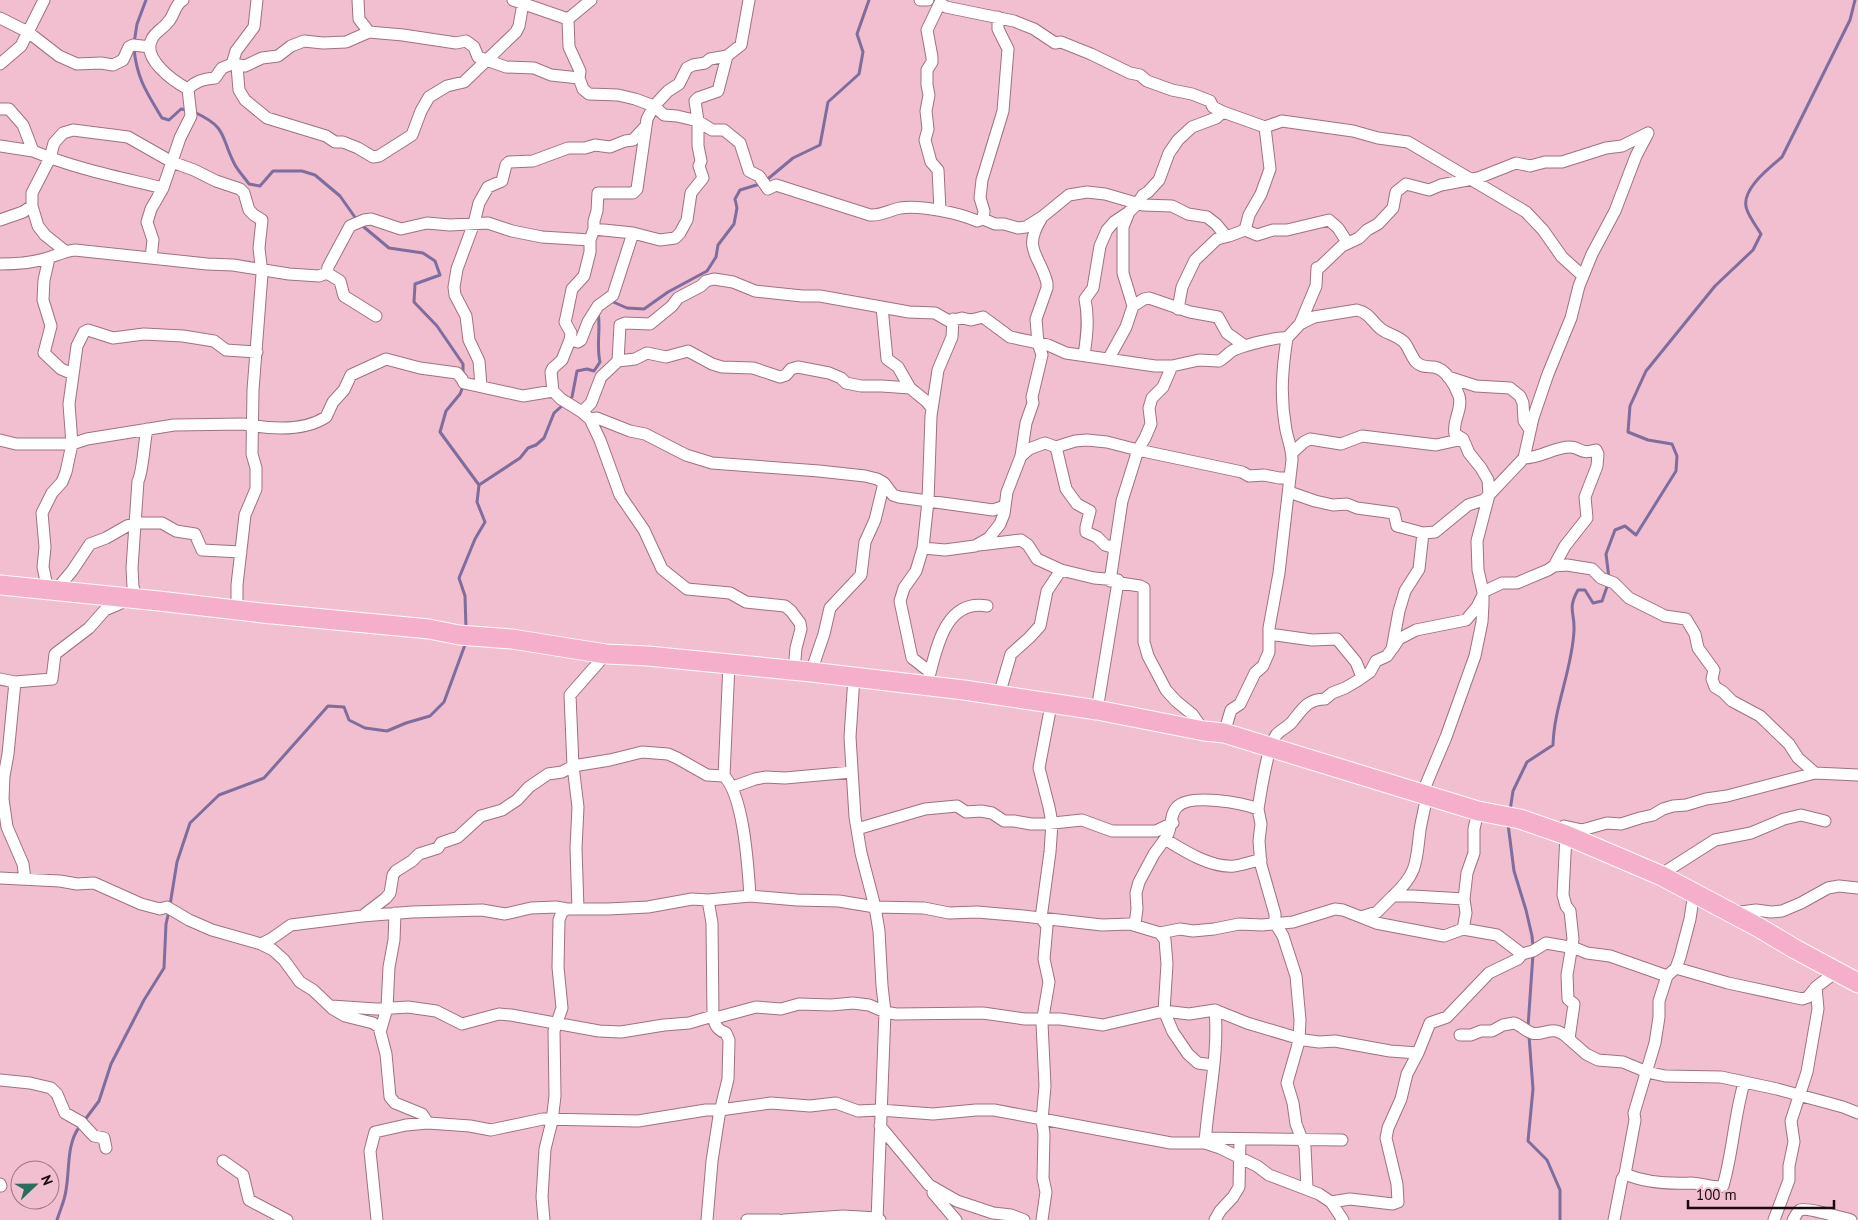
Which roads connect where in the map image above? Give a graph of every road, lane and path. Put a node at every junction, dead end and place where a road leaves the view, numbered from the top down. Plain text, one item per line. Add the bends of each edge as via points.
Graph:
1 (44, 0) edge
2 (183, 0) edge
3 (257, 0) edge
4 (358, 0) edge
5 (591, 0) edge
6 (749, 0) edge
7 (920, 0) edge
8 (928, 0) edge
9 (936, 1) edge
10 (518, 2) edge
11 (998, 17) junction
12 (0, 18) edge
13 (568, 19) junction
14 (28, 32) junction
15 (369, 32) junction
16 (150, 47) junction
17 (727, 56) junction
18 (487, 61) junction
19 (0, 64) edge
20 (234, 65) junction
21 (579, 78) junction
22 (188, 89) junction
23 (654, 106) junction
24 (0, 109) edge
25 (1223, 112) junction
26 (698, 122) junction
27 (646, 126) junction
28 (1265, 127) junction
29 (0, 146) edge
30 (33, 151) junction
31 (50, 158) junction
32 (172, 162) junction
33 (1471, 180) junction
34 (163, 188) junction
35 (1138, 204) junction
36 (32, 206) junction
37 (940, 210) junction
38 (1129, 212) junction
39 (1042, 217) junction
40 (983, 219) junction
41 (0, 220) edge
42 (474, 223) junction
43 (594, 229) junction
44 (1245, 230) junction
45 (633, 233) junction
46 (1226, 236) junction
47 (590, 240) junction
48 (1347, 242) junction
49 (65, 251) junction
50 (49, 258) junction
51 (151, 258) junction
52 (0, 264) edge
53 (260, 270) junction
54 (327, 273) junction
55 (1583, 276) junction
56 (1133, 306) junction
57 (882, 307) junction
58 (1178, 309) junction
59 (376, 316) dead end
60 (954, 320) junction
61 (1300, 324) junction
62 (1287, 338) junction
63 (570, 340) junction
64 (1038, 343) junction
65 (1245, 346) junction
66 (257, 352) junction
67 (1084, 355) junction
68 (1109, 358) junction
69 (618, 361) junction
70 (1172, 366) junction
71 (73, 374) junction
72 (1448, 377) junction
73 (481, 386) junction
74 (910, 388) junction
75 (552, 391) junction
76 (932, 408) junction
77 (586, 416) junction
78 (253, 427) junction
79 (147, 429) junction
80 (1530, 430) junction
81 (1463, 439) junction
82 (0, 440) edge
83 (72, 444) junction
84 (1056, 447) junction
85 (1138, 450) junction
86 (1292, 453) junction
87 (1021, 456) junction
88 (1524, 458) junction
89 (1290, 478) junction
90 (884, 483) junction
91 (1289, 492) junction
92 (1489, 494) junction
93 (928, 501) junction
94 (1006, 506) junction
95 (980, 509) junction
96 (136, 523) junction
97 (1000, 524) junction
98 (1423, 533) junction
99 (975, 546) junction
100 (924, 548) junction
101 (1115, 548) junction
102 (241, 552) junction
103 (1554, 566) junction
104 (1061, 570) junction
105 (1115, 582) junction
106 (0, 586) edge
107 (53, 591) junction
108 (1483, 594) junction
109 (131, 598) junction
110 (987, 606) dead end
111 (237, 610) junction
112 (1270, 636) junction
113 (1392, 649) junction
114 (606, 654) junction
115 (729, 664) junction
116 (802, 671) junction
117 (854, 677) junction
118 (1362, 677) junction
119 (0, 679) edge
120 (928, 679) junction
121 (15, 682) junction
122 (999, 695) junction
123 (1051, 705) junction
124 (1097, 710) junction
125 (1204, 731) junction
126 (1224, 733) junction
127 (1271, 748) junction
128 (573, 766) junction
129 (852, 772) junction
130 (1814, 773) junction
131 (724, 776) junction
132 (1858, 776) edge
133 (733, 787) junction
134 (1424, 795) junction
135 (1258, 809) junction
136 (1488, 812) junction
137 (1825, 821) dead end
138 (1052, 823) junction
139 (1172, 823) junction
140 (856, 829) junction
141 (1558, 833) junction
142 (1165, 839) junction
143 (1261, 860) junction
144 (1662, 876) junction
145 (0, 878) edge
146 (25, 879) junction
147 (1858, 888) edge
148 (1694, 892) junction
149 (750, 896) junction
150 (1393, 896) junction
151 (1464, 899) junction
152 (708, 900) junction
153 (875, 908) junction
154 (573, 909) junction
155 (395, 913) junction
156 (1732, 913) junction
157 (362, 916) junction
158 (1362, 917) junction
159 (1041, 918) junction
160 (1276, 923) junction
161 (1135, 924) junction
162 (1463, 929) junction
163 (1160, 933) junction
164 (261, 944) junction
165 (1572, 948) junction
166 (1522, 954) junction
167 (1672, 972) junction
168 (1836, 972) junction
169 (1858, 983) edge
170 (1816, 986) junction
171 (331, 1006) junction
172 (387, 1008) junction
173 (1215, 1010) junction
174 (1164, 1011) junction
175 (885, 1012) junction
176 (713, 1016) junction
177 (1043, 1018) junction
178 (557, 1022) junction
179 (380, 1029) junction
180 (1460, 1035) dead end
181 (1299, 1038) junction
182 (1569, 1039) junction
183 (1418, 1053) junction
184 (1213, 1065) junction
185 (1647, 1072) junction
186 (0, 1080) edge
187 (1744, 1083) junction
188 (1799, 1096) junction
189 (720, 1110) junction
190 (880, 1110) junction
191 (1858, 1113) edge
192 (552, 1120) junction
193 (1042, 1120) junction
194 (428, 1123) junction
195 (880, 1126) junction
196 (1240, 1139) junction
197 (1205, 1140) junction
198 (1303, 1140) junction
199 (1342, 1140) dead end
200 (106, 1148) dead end
201 (1239, 1159) junction
202 (223, 1161) dead end
203 (1625, 1174) junction
204 (928, 1185) junction
205 (1307, 1188) junction
206 (1331, 1202) junction
207 (878, 1219) edge
208 (287, 1220) edge
209 (377, 1220) edge
210 (544, 1220) edge
211 (707, 1220) edge
212 (748, 1220) edge
213 (780, 1220) edge
214 (784, 1220) edge
215 (956, 1220) edge
216 (1024, 1220) edge
217 (1042, 1220) edge
218 (1215, 1220) edge
219 (1343, 1220) edge
220 (1614, 1220) edge
221 (1774, 1220) edge
222 (1793, 1220) edge
223 (1851, 1220) edge

1 - 14 street
2 - 16 street via 153,38
3 - 20 street via 254,27 236,51
4 - 15 street via 359,19
5 - 13 street
6 - 17 street via 741,45
7 - 8 street
9 - 11 street via 946,7
9 - 37 street via 927,34 932,62 927,70 929,95 925,140 931,162 938,170
10 - 13 street
10 - 18 street via 519,26 516,32
11 - 25 street via 1034,29 1055,43 1061,42 1091,54 1147,81 1210,101 1213,107
11 - 40 street via 998,29 1008,49 1003,110 982,180
12 - 14 street
13 - 21 street via 569,48 578,64
14 - 16 street via 59,56 77,64 113,65 123,60 133,45
14 - 19 street via 21,46
15 - 18 street via 456,43 466,41 474,47 478,57
15 - 20 street via 346,42 304,41 278,56 262,58 245,66
16 - 22 street via 155,62
17 - 23 street via 687,68 679,84
17 - 26 street via 719,89 694,101
18 - 20 street via 464,82 446,86 429,97 412,135 373,157 343,142 267,118 245,100 239,90
18 - 21 street
20 - 22 street via 222,68 215,78 195,82
21 - 23 street via 589,94 618,95
22 - 32 street via 191,116
23 - 26 street via 664,115
23 - 27 street
24 - 30 street via 9,108 20,121
25 - 28 street
25 - 35 street via 1192,127 1178,140 1169,153 1159,180 1143,194
26 - 37 street via 712,130 724,130 735,139 741,146 749,171 759,176 768,188 776,185 874,215 903,208
26 - 45 street via 699,166 703,178 691,193 684,226 675,238 666,240
27 - 42 street via 633,140 610,147 568,148 532,161 508,162 502,181 486,189
27 - 43 street via 637,189 633,193 598,193
28 - 33 street via 1282,121 1408,142
28 - 44 street via 1270,169
29 - 30 street
30 - 31 street
31 - 32 street via 60,135 73,130 128,138
31 - 34 street
31 - 36 street via 33,188
32 - 34 street
32 - 53 street via 244,193 249,210 263,222
33 - 48 street via 1441,184 1428,190 1406,184 1396,192 1393,208 1378,224 1359,238
33 - 55 street via 1526,212 1562,257
33 - 55 street via 1516,163 1530,166 1572,160 1626,144 1648,133
34 - 51 street via 147,222 153,240
35 - 38 street
35 - 39 street via 1105,194 1080,192 1066,197
35 - 46 street via 1172,206 1188,214 1207,217
36 - 41 street
36 - 49 street via 41,230
37 - 40 street via 977,222
38 - 56 street via 1123,227 1123,273
38 - 67 street via 1110,226 1100,246 1094,284 1085,299 1088,313
39 - 40 street via 1021,228
39 - 64 street via 1032,241 1047,288 1036,319
42 - 47 street via 488,222 542,237
42 - 54 street via 427,223 400,228 376,220 364,220 346,231
42 - 73 street via 457,269 454,291 466,316 469,340 479,361
43 - 45 street
43 - 47 street
44 - 46 street
44 - 48 street via 1257,235 1329,220
45 - 63 street via 613,294 598,306 581,340
46 - 58 street via 1211,242 1195,260 1182,287
47 - 63 street via 584,276 572,289 565,322 571,333
48 - 61 street via 1317,268 1316,286
49 - 50 street
49 - 51 street
50 - 52 street
50 - 71 street via 43,300 51,326 44,353 61,369
51 - 53 street
53 - 54 street via 319,276
53 - 66 street
54 - 59 street via 340,281 344,296
55 - 80 street
56 - 58 street via 1149,298
56 - 68 street
57 - 60 street via 935,313 947,321
57 - 69 street via 820,296 756,291 733,282 710,279 678,298 650,324 620,325
57 - 74 street via 887,359 898,367
58 - 65 street via 1218,317 1227,333
60 - 64 street via 983,317 1010,337
60 - 76 street via 952,337 938,370
61 - 62 street
61 - 72 street via 1317,316 1361,311 1408,346 1416,362 1437,367
62 - 65 street via 1280,336
62 - 86 street via 1281,394
63 - 75 street via 562,360 551,372
64 - 67 street
64 - 87 street via 1042,356
65 - 70 street via 1219,361 1199,360
66 - 71 street via 226,350 214,341 183,336 144,334 113,338 86,330 77,346
66 - 78 street
67 - 68 street
68 - 70 street
69 - 74 street via 635,359 647,352 666,357 688,351 722,367 758,369 780,377 798,367 829,373 846,383 861,386
69 - 77 street via 601,377
70 - 85 street via 1163,387 1152,398 1151,424
71 - 83 street via 69,417
72 - 80 street via 1476,386 1510,388 1520,396 1524,420
72 - 81 street via 1460,406 1454,431
73 - 75 street via 523,396
73 - 78 street via 464,383 457,373 386,359 351,375 324,419 304,428
74 - 76 street
75 - 77 street
76 - 93 street
77 - 90 street via 645,434 686,455 712,463 846,474
77 - 116 street via 600,440 620,495 644,530 662,569 686,588 730,594 746,602 788,607 798,619 801,629 796,648
78 - 79 street via 202,424
78 - 102 street via 256,489 245,515
79 - 83 street
79 - 96 street via 138,481
80 - 88 street
81 - 86 street via 1436,445 1362,436 1341,444 1310,440
81 - 92 street via 1488,480
82 - 83 street via 16,444
83 - 107 street via 65,478 52,493 42,513 43,567
84 - 85 street via 1087,440
84 - 87 street via 1042,443
84 - 101 street via 1066,489 1077,504 1090,511 1086,532 1104,545
85 - 89 street via 1249,476
85 - 101 street via 1122,501
86 - 89 street
87 - 94 street via 1007,492
88 - 92 street
88 - 103 street via 1573,447 1584,453 1596,450 1598,454 1597,466 1584,497 1587,518
89 - 91 street
90 - 93 street via 895,496
90 - 116 street via 866,542 861,575 830,608 824,634
91 - 98 street via 1333,505 1347,504 1394,513 1397,526
91 - 112 street
92 - 98 street via 1484,500 1468,505 1435,532
92 - 108 street via 1477,541
93 - 95 street
93 - 100 street
94 - 95 street
94 - 97 street
95 - 97 street
96 - 102 street via 162,523 176,531 196,534 202,550
96 - 107 street via 90,544 72,571
96 - 109 street
97 - 99 street via 989,538
98 - 113 street via 1419,568 1405,591
99 - 100 street via 945,550
99 - 104 street via 1020,540 1028,545 1037,559
100 - 120 street via 916,571 904,588 900,605 912,658
101 - 105 street
102 - 111 street
103 - 108 street via 1516,583 1502,583
103 - 130 street via 1592,569 1629,598 1665,616 1686,619 1695,634 1698,648 1714,670 1712,679 1715,687 1732,701 1760,716
104 - 105 street
104 - 122 street via 1047,591 1040,626 1011,654
105 - 124 street via 1117,588 1109,646
105 - 125 street via 1144,588 1144,642 1148,656 1166,690 1192,714
106 - 107 highway
107 - 109 highway
108 - 113 street via 1466,620 1416,630 1399,639
108 - 134 street via 1482,622 1472,666
109 - 111 highway
109 - 121 street via 105,610 89,628 55,654 52,679
110 - 120 street via 971,605 951,617 943,631
111 - 114 highway via 429,629
112 - 118 street via 1312,640 1337,638 1356,662
112 - 126 street via 1269,652 1263,666 1255,673 1240,704 1231,710
113 - 118 street via 1387,656 1376,660 1370,672
114 - 115 highway
114 - 128 street via 570,695
115 - 116 highway
115 - 131 street
116 - 117 highway
117 - 120 highway
117 - 129 street via 850,737
118 - 127 street via 1327,698 1317,698 1305,706 1278,734
119 - 121 street
120 - 122 highway
121 - 146 street via 3,799 7,827 23,864
122 - 123 highway
123 - 124 highway
123 - 138 street via 1039,768
124 - 125 highway
125 - 126 highway
126 - 127 highway
127 - 134 highway
127 - 135 street
128 - 131 street via 646,752 671,756 707,776
128 - 154 street via 578,808
128 - 157 street via 545,776 502,810 481,816 458,837 419,854 394,873 390,893
129 - 133 street via 766,777
129 - 140 street
130 - 132 street
130 - 141 street via 1666,808 1621,824 1607,823 1582,830 1561,825
131 - 133 street
133 - 149 street via 746,848
134 - 136 highway
134 - 150 street via 1419,849 1412,875
135 - 139 street via 1238,802 1185,802 1177,807
135 - 143 street
136 - 141 highway
136 - 151 street via 1474,828 1474,853 1467,873
137 - 144 street via 1801,815 1751,833 1715,840
138 - 139 street via 1082,820 1112,832 1156,831
138 - 140 street via 1004,821 992,813 966,812 957,806 925,809
138 - 159 street
139 - 142 street
140 - 153 street
141 - 144 highway
141 - 165 street via 1563,895 1570,914
142 - 143 street via 1216,864 1231,866
142 - 161 street via 1139,882
143 - 160 street
144 - 148 highway
145 - 146 street
146 - 164 street via 97,883 141,904 160,909 167,907 212,930
147 - 156 street via 1828,888 1782,911
148 - 156 highway
148 - 167 street via 1687,932
149 - 152 street
149 - 153 street via 839,901
150 - 151 street
150 - 158 street via 1377,912
151 - 162 street
152 - 154 street via 685,900 648,907
152 - 176 street via 712,923
153 - 159 street via 924,908 949,913
153 - 175 street via 882,948
154 - 155 street via 531,908 505,914 482,910
154 - 178 street via 562,912 559,920 558,967 562,1008
155 - 157 street
155 - 172 street
156 - 168 highway
157 - 164 street via 291,925
158 - 160 street via 1335,909 1304,920
158 - 162 street via 1376,923 1444,936
159 - 161 street via 1102,925
159 - 177 street via 1047,926 1044,960 1049,982
160 - 163 street
160 - 181 street via 1296,976
161 - 163 street
162 - 166 street via 1497,935
163 - 174 street via 1165,940 1167,964
164 - 171 street via 278,954 300,982
165 - 166 street via 1546,943
165 - 167 street
165 - 182 street via 1567,975 1568,997 1574,1004
166 - 183 street via 1489,974 1447,1017 1430,1023
167 - 170 street via 1802,999 1808,997
167 - 185 street via 1659,1001 1655,1043
168 - 169 highway
168 - 170 street
170 - 188 street via 1818,1009 1807,1072
171 - 172 street
171 - 179 street via 346,1016 376,1024
172 - 178 street via 436,1011 462,1024 499,1014
172 - 179 street
173 - 174 street via 1184,1014
173 - 181 street
173 - 184 street via 1217,1025
174 - 177 street via 1103,1025
174 - 184 street via 1172,1032 1188,1054 1198,1063
175 - 176 street via 853,1003 799,1004 782,1009 756,1007
175 - 177 street via 983,1013
175 - 190 street
176 - 178 street via 699,1021 621,1032
176 - 189 street via 715,1026 726,1032 729,1040 727,1084
177 - 193 street via 1045,1086
178 - 192 street via 553,1043 555,1096
179 - 194 street via 390,1097 395,1103 422,1114
180 - 182 street via 1492,1031 1514,1023 1533,1034 1554,1031 1565,1034
181 - 183 street
181 - 198 street via 1288,1083 1296,1124
182 - 185 street via 1598,1060 1623,1062
183 - 206 street via 1407,1074 1386,1138 1398,1202
184 - 197 street
185 - 187 street via 1682,1078 1711,1076
185 - 203 street via 1634,1114
186 - 200 street via 41,1085 54,1090 65,1113 85,1125 94,1136 104,1138
187 - 188 street
187 - 203 street via 1723,1186 1654,1182
188 - 191 street
188 - 221 street via 1791,1120 1794,1142 1788,1180
189 - 190 street via 771,1103 810,1106 836,1103 858,1111
189 - 192 street via 638,1122
189 - 211 street
190 - 193 street via 933,1114 994,1110
190 - 195 street
192 - 194 street via 491,1130
192 - 210 street via 545,1149
193 - 197 street via 1172,1143
193 - 217 street via 1046,1192
194 - 209 street via 375,1132 370,1150
195 - 204 street
195 - 207 street
196 - 197 street
196 - 198 street
196 - 201 street
197 - 201 street
198 - 199 street
198 - 205 street
201 - 205 street via 1269,1175
201 - 218 street via 1239,1187
202 - 208 street via 243,1175 249,1200
203 - 220 street
204 - 215 street
204 - 216 street via 957,1201
205 - 206 street
206 - 219 street
207 - 214 street via 843,1216
212 - 213 street
222 - 223 street via 1798,1211 1804,1209

